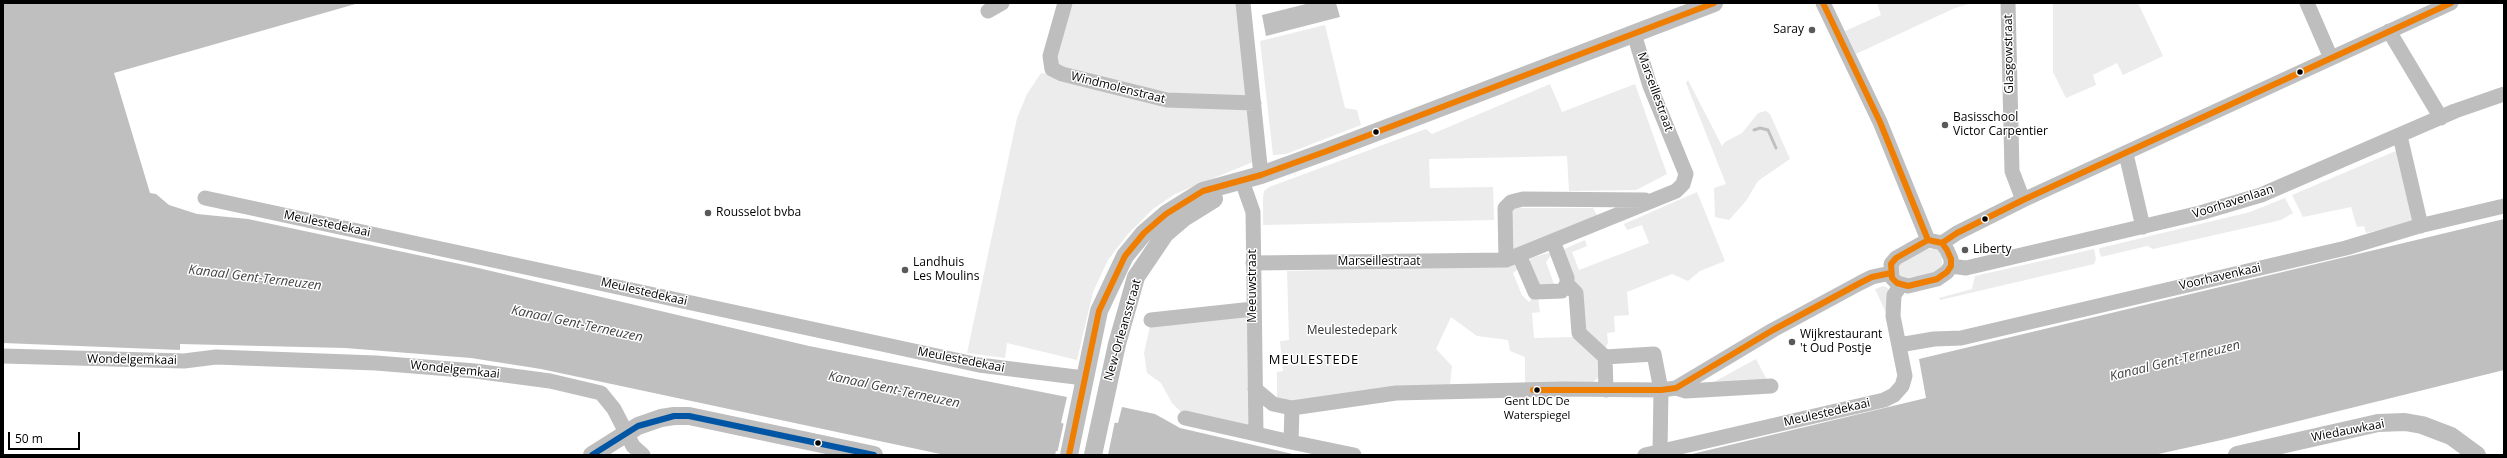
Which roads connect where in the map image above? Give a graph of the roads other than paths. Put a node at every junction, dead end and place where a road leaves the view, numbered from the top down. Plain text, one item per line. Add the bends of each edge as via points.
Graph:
1 (1002, 3) edge
2 (1065, 3) edge
3 (1244, 3) edge
4 (1714, 3) edge
5 (1823, 3) edge
6 (2008, 3) edge
7 (2307, 3) edge
8 (2451, 3) edge
9 (988, 11) dead end
10 (2389, 31) junction
11 (1634, 34) junction
12 (2331, 58) junction
13 (2504, 94) edge
14 (1254, 103) junction
15 (2441, 118) junction
16 (2400, 136) junction
17 (2126, 154) junction
18 (1260, 175) junction
19 (1242, 181) junction
20 (205, 198) dead end
21 (1601, 199) junction
22 (1652, 200) junction
23 (2023, 200) junction
24 (2504, 206) edge
25 (1606, 219) junction
26 (2421, 226) junction
27 (2144, 227) junction
28 (1553, 241) junction
29 (1935, 242) junction
30 (1513, 257) junction
31 (1253, 263) junction
32 (1951, 266) junction
33 (1891, 273) junction
34 (1567, 284) junction
35 (1901, 285) junction
36 (1253, 309) junction
37 (1151, 320) dead end
38 (1902, 344) junction
39 (3, 356) edge
40 (1605, 357) junction
41 (1083, 386) junction
42 (1771, 386) dead end
43 (1676, 388) junction
44 (1606, 390) junction
45 (1661, 390) junction
46 (1255, 391) junction
47 (1292, 408) junction
48 (1185, 418) dead end
49 (1256, 434) junction
50 (627, 435) junction
51 (1291, 442) junction
52 (1660, 452) junction
53 (592, 455) edge
54 (642, 455) edge
55 (874, 455) edge
56 (1069, 455) edge
57 (1093, 455) edge
58 (1354, 455) edge
59 (1645, 455) edge
60 (2237, 455) edge
61 (2477, 455) edge

1 - 9 street
2 - 14 street, Windmolenstraat via 1050,56 1052,69 1057,72 1167,100
3 - 14 street
4 - 11 main road, New-Orleansstraat
5 - 29 street
6 - 23 street, Glasgowstraat via 2012,171
7 - 12 street
8 - 10 street
10 - 12 street
10 - 15 street
11 - 18 main road, New-Orleansstraat
11 - 22 street, Marseillestraat via 1650,86 1686,174 1683,184 1676,191
12 - 17 street
13 - 15 street, Voorhavenlaan
14 - 18 street
15 - 16 street, Voorhavenlaan
16 - 26 street
16 - 27 street, Voorhavenlaan via 2261,195
17 - 23 street
17 - 27 street
18 - 19 main road, New-Orleansstraat
19 - 31 street, Meeuwstraat via 1253,212
19 - 41 main road, New-Orleansstraat via 1203,190 1166,214 1144,233 1125,256 1099,311
19 - 57 main road, New-Orleansstraat via 1231,192 1208,202 1185,217 1165,234 1145,261 1131,292
20 - 41 street, Meulestedekaai
21 - 22 street, Marseillestraat
21 - 25 street via 1606,207
21 - 30 street, Marseillestraat via 1523,199 1511,202 1505,208
22 - 25 street, Marseillestraat
23 - 29 street
24 - 26 street, Voorhavenkaai
25 - 28 street, Marseillestraat
26 - 38 street, Voorhavenkaai via 2346,248 1961,338
27 - 32 street, Voorhavenlaan via 1966,268
28 - 30 street, Marseillestraat
28 - 34 street
29 - 32 street via 1951,259
29 - 33 street via 1896,258 1891,264
30 - 31 street, Marseillestraat
30 - 34 street, Marseillestraat via 1535,292 1562,291
31 - 36 street, Meeuwstraat
32 - 35 street via 1937,279 1908,286
33 - 35 street via 1892,278
33 - 43 street via 1872,277 1860,283 1773,330
34 - 40 street via 1576,293 1579,333
35 - 38 street, Meulestedekaai via 1892,300 1893,316
36 - 37 street
36 - 46 street, Meeuwstraat
38 - 52 street, Meulestedekaai via 1905,376 1902,386 1894,395 1884,400
39 - 50 street, Wondelgemkaai via 184,361 216,358 256,359 376,363 475,371 550,381 601,392 614,409
40 - 44 street
40 - 45 street via 1654,354
41 - 56 main road, New-Orleansstraat
42 - 43 street via 1686,391
43 - 45 street
44 - 45 street
44 - 47 street via 1396,393
45 - 52 street
46 - 47 street via 1273,404
46 - 49 street, Meeuwstraat
47 - 51 street
48 - 49 street
49 - 51 street
50 - 53 main road
50 - 54 street, Wondelgemkaai
50 - 55 main road via 648,421 690,416
51 - 58 street
52 - 59 street, Meulestedekaai
60 - 61 main road, Wiedauwkaai via 2378,423 2405,422 2422,425 2451,436

